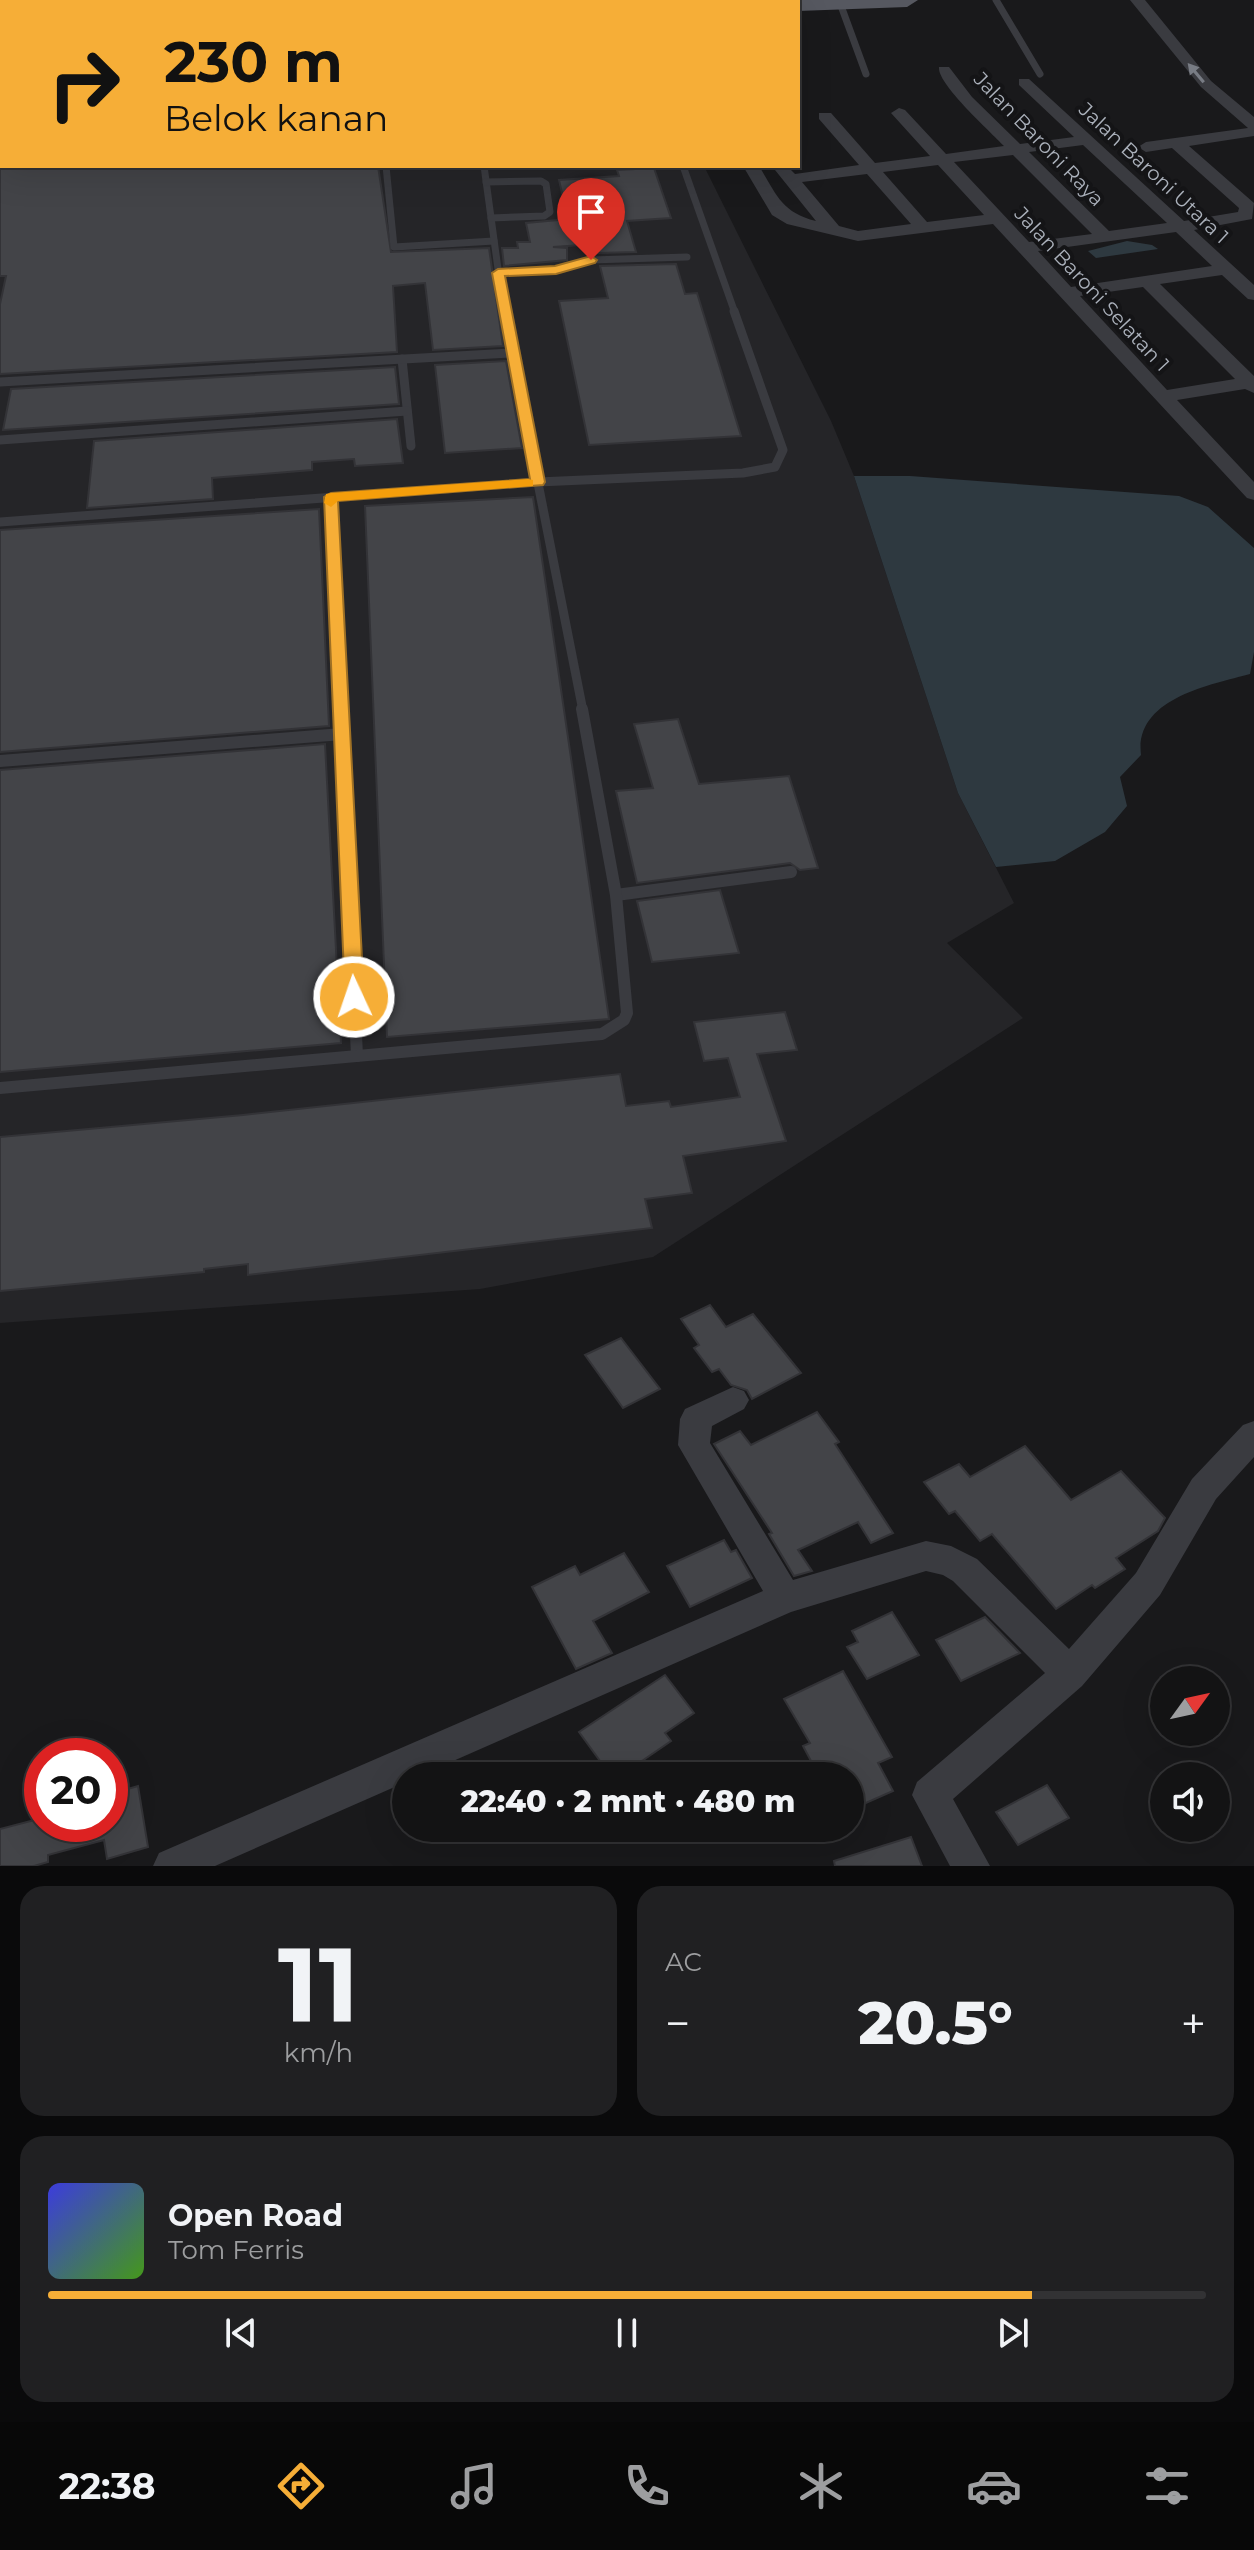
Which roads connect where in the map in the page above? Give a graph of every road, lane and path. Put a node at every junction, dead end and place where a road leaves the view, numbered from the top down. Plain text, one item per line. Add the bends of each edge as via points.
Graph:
1 (878, 0) edge
2 (907, 0) edge
3 (996, 0) edge
4 (1137, 0) edge
5 (840, 3) junction
6 (800, 4) edge
7 (944, 70) dead end
8 (866, 74) dead end
9 (1040, 74) dead end
10 (1024, 82) dead end
11 (899, 113) dead end
12 (825, 116) dead end
13 (1251, 129) edge
14 (1087, 140) junction
15 (1176, 143) junction
16 (1146, 147) dead end
17 (1017, 150) junction
18 (942, 159) junction
19 (386, 168) edge
20 (484, 168) edge
21 (684, 168) edge
22 (752, 168) edge
23 (871, 169) junction
24 (785, 172) edge
25 (486, 182) junction
26 (491, 218) junction
27 (997, 218) junction
28 (1180, 227) junction
29 (832, 229) junction
30 (924, 229) junction
31 (1105, 237) junction
32 (494, 241) junction
33 (1025, 248) junction
34 (687, 257) dead end
35 (1226, 269) junction
36 (498, 273) junction
37 (1147, 281) junction
38 (1066, 293) junction
39 (1254, 295) edge
40 (512, 353) junction
41 (402, 359) junction
42 (0, 382) edge
43 (1253, 383) edge
44 (1163, 396) junction
45 (407, 411) junction
46 (0, 440) edge
47 (411, 446) dead end
48 (538, 482) junction
49 (1254, 494) edge
50 (331, 497) junction
51 (0, 522) edge
52 (342, 734) junction
53 (0, 761) edge
54 (791, 872) dead end
55 (616, 895) junction
56 (357, 1056) junction
57 (0, 1088) edge
58 (733, 1400) dead end
59 (1254, 1435) edge
60 (785, 1598) junction
61 (1070, 1674) junction
62 (172, 1866) edge
63 (971, 1866) edge

1 - 2 main road
1 - 5 main road
3 - 9 lane
13 -> 4 street
5 - 6 main road
5 - 8 lane
7 - 17 street, Jalan Baroni Raya
10 - 14 street, Jalan Baroni Utara 1
11 - 18 street, Jalan Baroni Selatan 1
12 - 23 street
13 - 15 street
14 - 17 street
14 - 28 street, Jalan Baroni Utara 1
15 - 16 street
15 - 28 street via 1248,207 1246,215 1230,220
17 - 18 street
17 - 31 street, Jalan Baroni Raya
18 - 23 street
18 - 27 street, Jalan Baroni Selatan 1
19 - 32 lane via 394,248
20 - 25 lane
21 - 48 lane via 783,450 775,467 743,473
22 - 29 street via 778,211
23 - 24 street
23 - 30 street
24 - 29 street
25 - 26 lane
25 - 26 lane via 541,181 550,212
26 - 32 lane
27 - 30 street
27 - 33 street, Jalan Baroni Selatan 1
28 - 31 street
28 - 35 street, Jalan Baroni Utara 1
29 - 30 street via 858,236
31 - 33 street
32 - 36 lane
33 - 38 street, Jalan Baroni Selatan 1
34 - 36 lane via 591,260 556,270
35 - 37 street
35 - 39 street, Jalan Baroni Utara 1
36 - 40 lane
37 - 38 street
37 - 43 street
38 - 44 street, Jalan Baroni Selatan 1
40 - 41 lane
40 - 48 lane
41 - 42 lane
41 - 45 lane
43 - 44 street
44 - 49 street, Jalan Baroni Selatan 1
45 - 46 lane
45 - 47 lane
48 - 50 lane
48 - 55 lane
50 - 51 lane
50 - 52 lane
52 - 53 lane
52 - 56 lane
54 - 55 lane
55 - 56 lane via 627,1013 614,1028 602,1034
56 - 57 lane
58 - 60 street via 696,1419 694,1445
59 - 61 street via 1204,1489 1148,1584
60 - 61 street via 926,1556 951,1561
60 - 62 street
61 - 63 street via 930,1795

